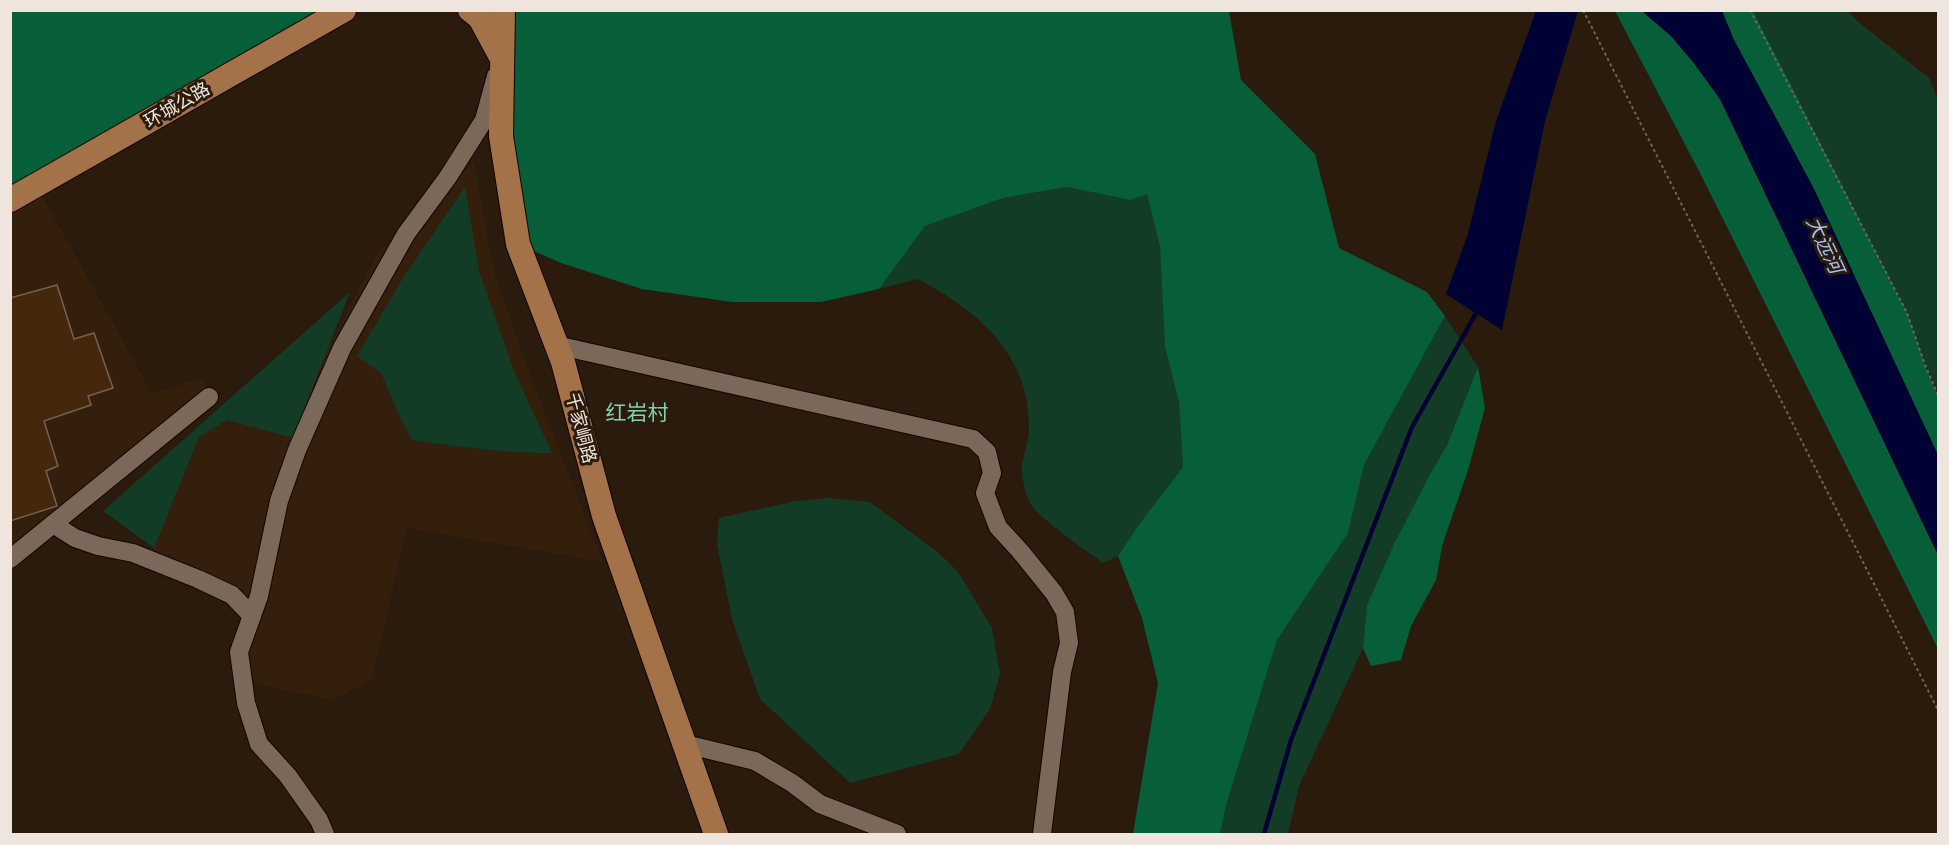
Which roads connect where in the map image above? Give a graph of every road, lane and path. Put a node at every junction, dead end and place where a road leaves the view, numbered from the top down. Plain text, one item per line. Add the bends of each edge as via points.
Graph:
1 (344, 10) edge
2 (470, 10) edge
3 (503, 10) edge
4 (511, 10) edge
5 (1583, 10) edge
6 (1750, 10) edge
7 (501, 57) junction
8 (10, 200) edge
9 (556, 345) junction
10 (1938, 395) edge
11 (209, 397) dead end
12 (53, 524) junction
13 (10, 559) edge
14 (252, 616) junction
15 (1938, 710) edge
16 (685, 744) junction
17 (325, 834) edge
18 (716, 834) edge
19 (897, 834) edge
20 (1042, 834) edge

1 - 8 main road, 环城公路
2 - 7 main road via 480,18
3 - 7 main road, 千家峒路
4 - 7 main road
5 - 15 path
6 - 10 path via 1907,313
7 - 9 main road, 千家峒路 via 501,136 518,244
7 - 14 street via 484,120 405,234 342,348 279,501
9 - 16 main road, 千家峒路 via 604,516
9 - 20 street via 973,439 987,452 992,473 986,493 998,527 1041,576 1065,612 1069,644
11 - 12 street
12 - 13 street
12 - 14 street via 75,538 133,553 198,579 232,595
14 - 17 street via 239,652 246,703 259,744 288,776
16 - 18 main road, 千家峒路
16 - 19 street via 755,761 820,804

